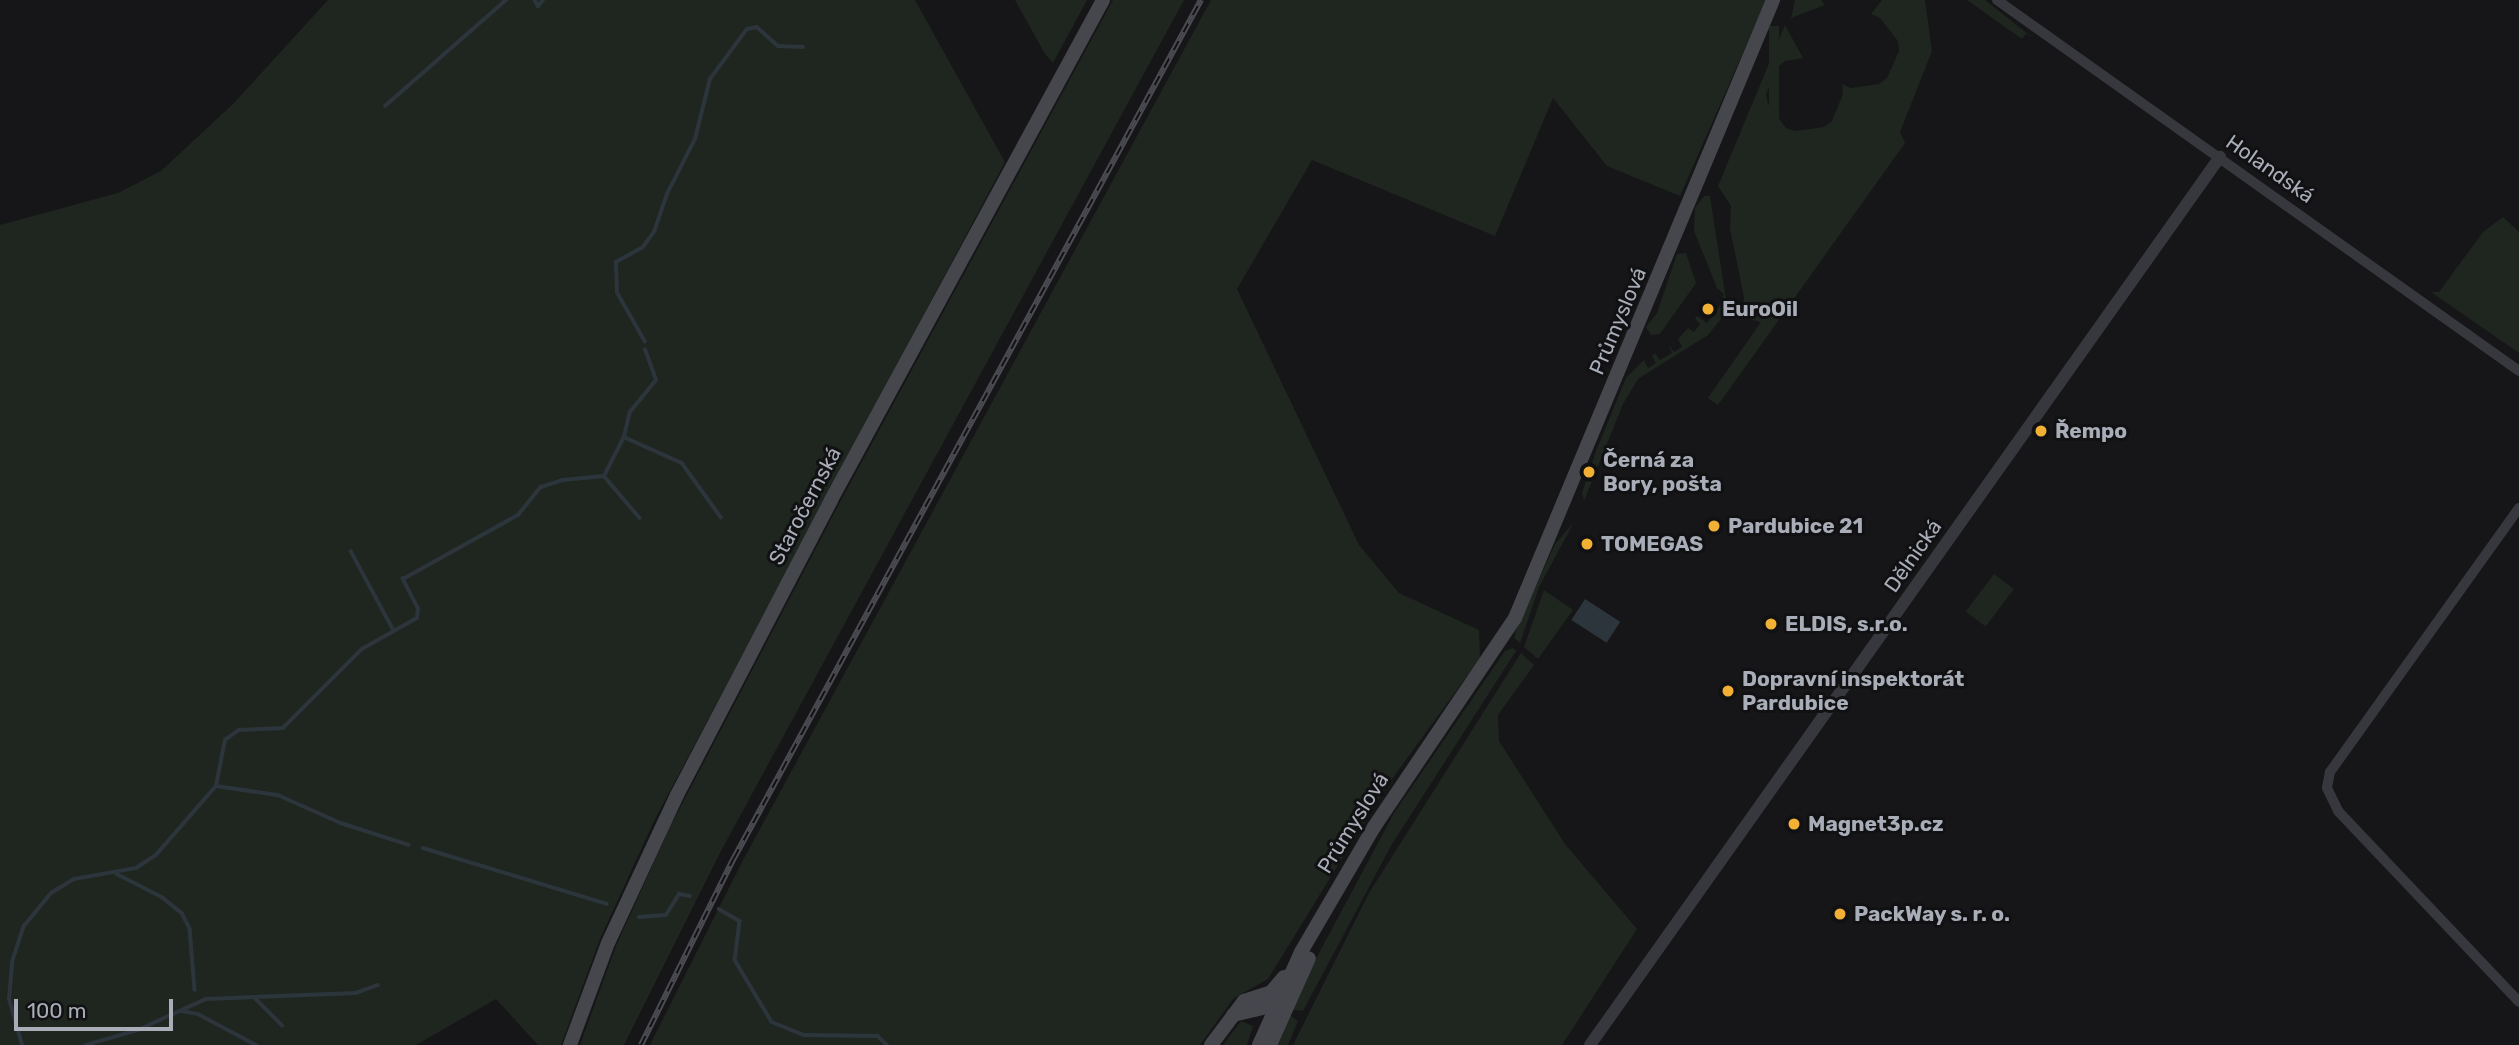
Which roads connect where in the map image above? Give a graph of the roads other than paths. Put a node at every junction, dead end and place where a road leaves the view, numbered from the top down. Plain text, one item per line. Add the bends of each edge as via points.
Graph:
1 (1103, 0) edge
2 (1773, 0) edge
3 (1997, 0) edge
4 (2220, 157) junction
5 (2519, 371) edge
6 (2519, 508) edge
7 (1447, 721) junction
8 (1301, 952) junction
9 (1261, 996) junction
10 (2519, 1002) edge
11 (1280, 1008) junction
12 (1255, 1011) junction
13 (1232, 1016) junction
14 (1266, 1029) junction
15 (570, 1045) edge
16 (1211, 1045) edge
17 (1259, 1045) edge
18 (1269, 1045) edge
19 (1590, 1045) edge

1 - 15 main road, Staročernská via 831,500 677,795 608,943
2 - 7 main road, Průmyslová via 1518,611
3 - 4 street, Holandská
4 - 5 street, Holandská
4 - 19 street, Dělnická
6 - 10 street via 2330,772 2327,788 2334,806
7 - 8 main road, Průmyslová via 1388,803
7 - 11 main road, Průmyslová via 1378,829
8 - 9 main road via 1273,990
8 - 11 main road, Průmyslová
9 - 11 main road
9 - 13 main road via 1248,998
11 - 12 main road
11 - 14 main road, Průmyslová
11 - 18 main road, Průmyslová
12 - 13 main road via 1241,1010
12 - 14 main road via 1264,1018
13 - 16 main road
14 - 17 main road, Průmyslová

